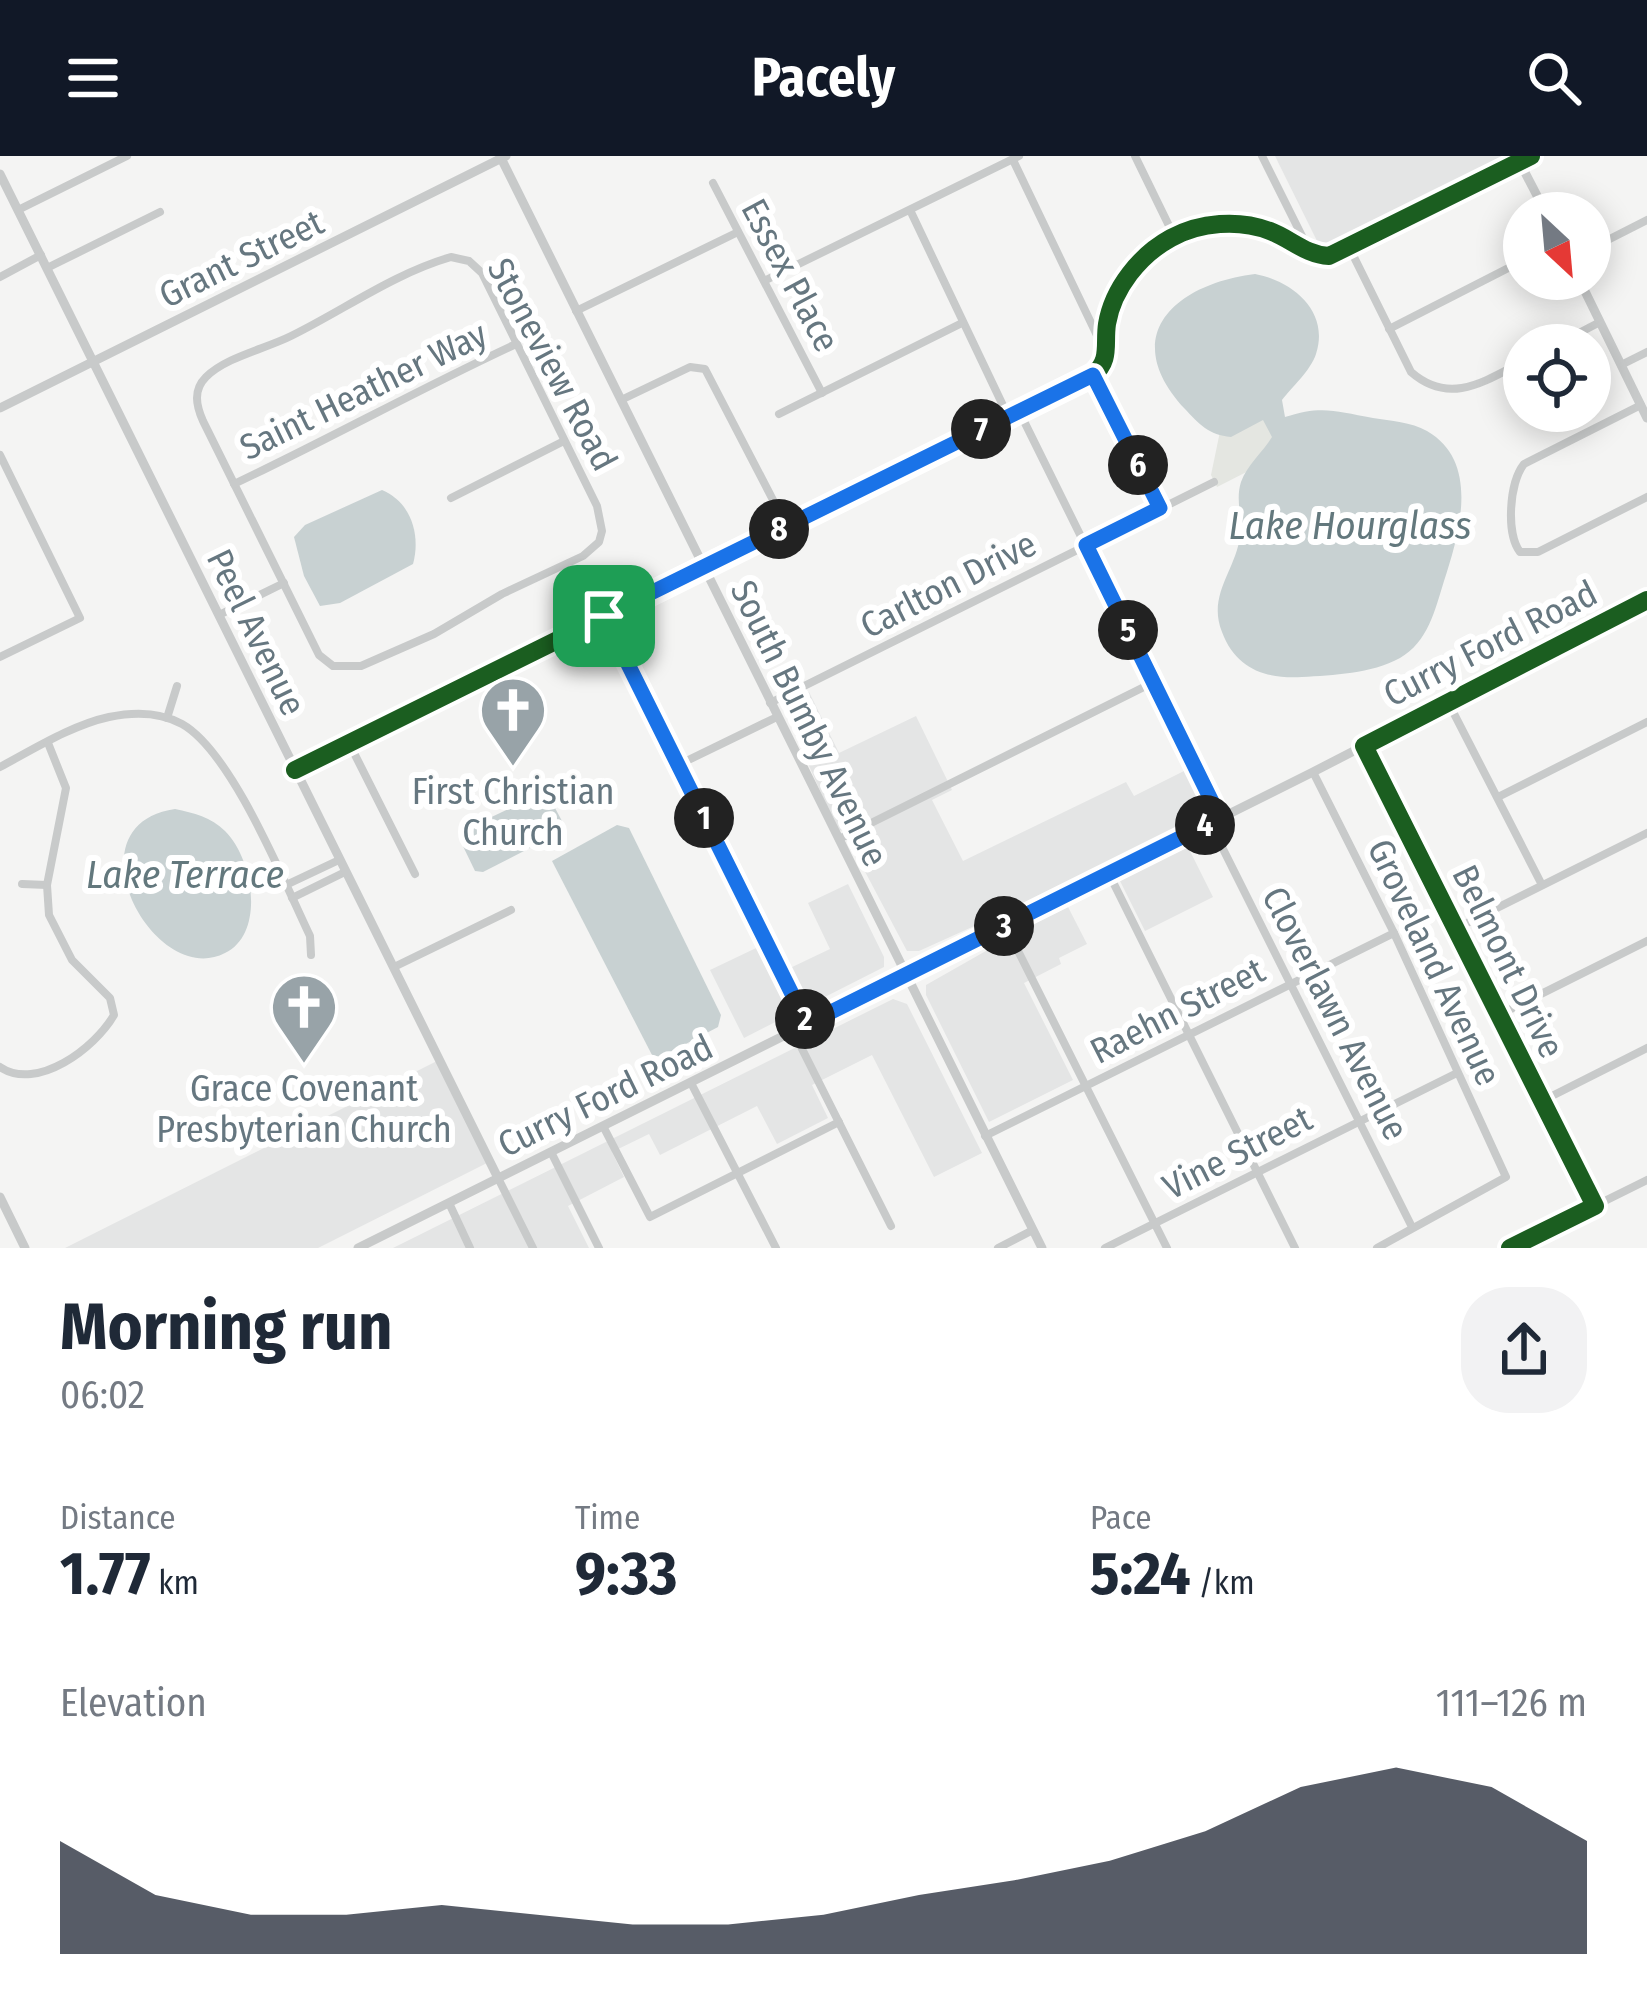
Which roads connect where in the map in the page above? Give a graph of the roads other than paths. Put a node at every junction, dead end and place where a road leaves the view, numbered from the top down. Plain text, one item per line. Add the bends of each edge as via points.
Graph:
1 (127, 156) edge
2 (1135, 156) edge
3 (1262, 156) edge
4 (502, 157) edge
5 (1015, 157) edge
6 (1522, 158) edge
7 (0, 174) edge
8 (713, 183) dead end
9 (1537, 192) edge
10 (18, 210) junction
11 (910, 210) junction
12 (160, 212) dead end
13 (1647, 220) edge
14 (737, 232) junction
15 (1174, 236) junction
16 (1611, 238) edge
17 (1349, 247) junction
18 (1310, 253) junction
19 (41, 255) junction
20 (47, 268) junction
21 (1503, 271) edge
22 (0, 277) edge
23 (766, 280) junction
24 (1589, 300) edge
25 (576, 311) junction
26 (1600, 322) junction
27 (962, 323) junction
28 (1596, 324) edge
29 (1389, 329) junction
30 (516, 344) junction
31 (1647, 352) edge
32 (1106, 353) junction
33 (93, 362) junction
34 (1621, 365) junction
35 (1503, 372) edge
36 (1093, 375) junction
37 (822, 393) junction
38 (620, 401) junction
39 (1640, 405) junction
40 (0, 408) edge
41 (1014, 413) junction
42 (779, 414) dead end
43 (1647, 418) edge
44 (564, 441) junction
45 (0, 455) edge
46 (1214, 482) dead end
47 (234, 484) junction
48 (1647, 497) edge
49 (451, 498) dead end
50 (1160, 508) junction
51 (786, 525) junction
52 (1086, 545) junction
53 (702, 567) junction
54 (284, 584) junction
55 (1647, 600) edge
56 (219, 615) junction
57 (604, 616) junction
58 (0, 657) edge
59 (1154, 682) junction
60 (177, 686) dead end
61 (1448, 702) junction
62 (770, 703) junction
63 (777, 717) junction
64 (167, 718) junction
65 (1647, 722) edge
66 (48, 743) junction
67 (349, 743) junction
68 (1364, 746) junction
69 (678, 765) junction
70 (0, 767) edge
71 (295, 770) junction
72 (1313, 772) junction
73 (1498, 797) junction
74 (1215, 821) junction
75 (1647, 833) edge
76 (837, 840) junction
77 (338, 860) junction
78 (345, 872) junction
79 (415, 874) dead end
80 (1108, 874) junction
81 (22, 884) dead end
82 (46, 885) junction
83 (286, 885) junction
84 (1542, 886) junction
85 (292, 898) junction
86 (511, 910) dead end
87 (1006, 925) junction
88 (1457, 928) junction
89 (1394, 932) junction
90 (1647, 940) edge
91 (310, 955) dead end
92 (394, 967) junction
93 (904, 975) junction
94 (1291, 983) junction
95 (1498, 1015) junction
96 (807, 1024) junction
97 (794, 1031) junction
98 (1189, 1035) junction
99 (1647, 1048) edge
100 (0, 1067) edge
101 (1457, 1073) junction
102 (691, 1083) junction
103 (1086, 1086) junction
104 (1542, 1101) junction
105 (1360, 1121) junction
106 (839, 1122) junction
107 (603, 1126) junction
108 (985, 1136) junction
109 (550, 1152) junction
110 (737, 1172) junction
111 (1258, 1172) junction
112 (498, 1178) junction
113 (1647, 1180) edge
114 (0, 1197) edge
115 (449, 1203) junction
116 (1595, 1206) junction
117 (1155, 1224) junction
118 (891, 1226) dead end
119 (1412, 1227) junction
120 (1033, 1230) junction
121 (26, 1248) edge
122 (358, 1248) edge
123 (470, 1248) edge
124 (532, 1248) edge
125 (598, 1248) edge
126 (776, 1248) edge
127 (998, 1248) edge
128 (1042, 1248) edge
129 (1105, 1248) edge
130 (1167, 1248) edge
131 (1295, 1248) edge
132 (1377, 1248) edge
133 (1510, 1248) edge

1 - 10 street
2 - 15 street
3 - 18 street
4 - 25 street, South Bumby Avenue
4 - 33 street, Grant Street
5 - 11 street
5 - 32 street
6 - 9 street
6 - 17 street
7 - 10 street, Peel Avenue
8 - 14 street, Essex Place
10 - 19 street, Peel Avenue
11 - 23 street
11 - 27 street, Cloverlawn Avenue
12 - 20 street
13 - 16 street
14 - 23 street, Essex Place
14 - 25 street
15 - 18 street via 1248,225
15 - 32 street via 1123,283
17 - 18 street
17 - 29 street
19 - 20 street, Peel Avenue
19 - 22 street
20 - 33 street, Peel Avenue
21 - 29 street
23 - 37 street, Essex Place
24 - 26 street
25 - 38 street, South Bumby Avenue
26 - 28 street
26 - 34 street
27 - 37 street
27 - 41 street, Cloverlawn Avenue
29 - 35 street via 1412,372 1434,388 1460,391
30 - 44 street, Stoneview Road
30 - 47 street, Saint Heather Way
30 - 47 street, Stoneview Road via 482,273 460,257 355,299 201,383 199,411
31 - 34 street
32 - 36 street
33 - 40 street, Grant Street
33 - 56 street, Peel Avenue
34 - 39 street
36 - 41 street
36 - 50 street
37 - 42 street
38 - 51 street via 690,368 705,369
38 - 53 street, South Bumby Avenue
39 - 43 street
39 - 48 street via 1524,464 1514,484 1512,539 1520,552 1538,552
41 - 51 street
41 - 52 street, Cloverlawn Avenue
44 - 49 street
44 - 54 street, Stoneview Road via 601,513 598,542 434,634 361,666 333,666 319,655
45 - 58 street via 80,618
46 - 50 street, Carlton Drive
47 - 54 street, Stoneview Road
50 - 52 street, Carlton Drive
51 - 53 street
52 - 59 street, Cloverlawn Avenue
52 - 62 street, Carlton Drive
53 - 57 street
53 - 62 street, South Bumby Avenue
54 - 56 street
55 - 61 street, Curry Ford Road
56 - 71 street, Peel Avenue
57 - 67 street
57 - 69 street
59 - 74 street, Cloverlawn Avenue
59 - 76 street
60 - 64 street
61 - 68 street, Curry Ford Road
61 - 73 street
62 - 63 street, South Bumby Avenue
63 - 69 street
63 - 76 street, South Bumby Avenue
64 - 66 street via 113,716
64 - 83 street via 198,736 226,770
65 - 73 street
66 - 70 street
66 - 82 street via 66,788
67 - 71 street
67 - 79 street
68 - 72 street, Curry Ford Road
68 - 88 street, Belmont Drive
69 - 96 street
71 - 77 street, Peel Avenue
72 - 74 street, Curry Ford Road
72 - 89 street, Groveland Avenue
73 - 84 street
74 - 80 street, Curry Ford Road
74 - 94 street, Cloverlawn Avenue
75 - 84 street
76 - 93 street, South Bumby Avenue
77 - 78 street, Peel Avenue
77 - 83 street
78 - 85 street
78 - 92 street, Peel Avenue
80 - 87 street, Curry Ford Road
80 - 98 street
81 - 82 street
82 - 100 street via 58,940 114,1007 107,1027 77,1054 28,1077
83 - 85 street
84 - 88 street
85 - 91 street
86 - 92 street
87 - 93 street, Curry Ford Road
87 - 103 street
88 - 95 street, Belmont Drive
89 - 94 street, Raehn Street
89 - 101 street, Groveland Avenue
90 - 95 street
92 - 112 street, Peel Avenue
93 - 96 street, Curry Ford Road
93 - 108 street, South Bumby Avenue
94 - 98 street, Raehn Street
94 - 105 street, Cloverlawn Avenue
95 - 104 street, Belmont Drive
96 - 97 street, Curry Ford Road
97 - 102 street, Curry Ford Road
97 - 106 street
98 - 103 street, Raehn Street
98 - 111 street
99 - 104 street
101 - 105 street, Vine Street
101 - 119 street, Groveland Avenue via 1506,1177
102 - 107 street, Curry Ford Road
102 - 110 street
103 - 108 street, Raehn Street
103 - 117 street
104 - 116 street, Belmont Drive
105 - 111 street, Vine Street
105 - 119 street, Cloverlawn Avenue
106 - 110 street
106 - 118 street
107 - 109 street, Curry Ford Road
107 - 110 street via 650,1217
108 - 120 street, South Bumby Avenue
109 - 112 street, Curry Ford Road
109 - 125 street
110 - 126 street
111 - 117 street, Vine Street
111 - 131 street
112 - 115 street, Curry Ford Road
112 - 124 street
113 - 116 street
114 - 121 street
115 - 122 street, Curry Ford Road
115 - 123 street
116 - 133 street
117 - 129 street, Vine Street
117 - 130 street
119 - 132 street
120 - 127 street
120 - 128 street, South Bumby Avenue

